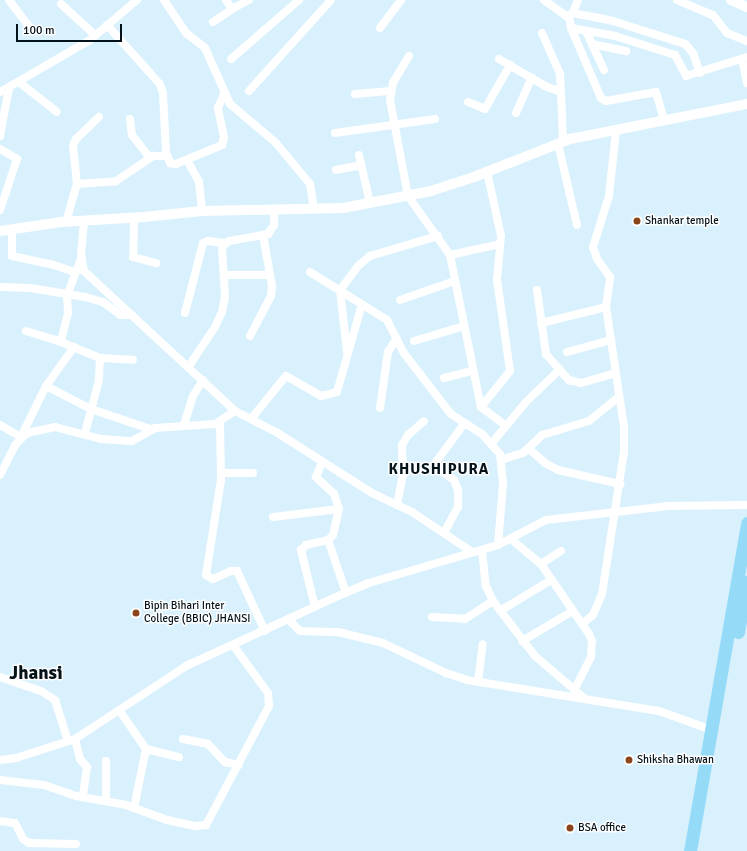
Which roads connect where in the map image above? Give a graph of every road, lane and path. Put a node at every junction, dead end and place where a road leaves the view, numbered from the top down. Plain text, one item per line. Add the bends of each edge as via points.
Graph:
1 (10, 0) edge
2 (137, 0) edge
3 (164, 0) edge
4 (226, 0) edge
5 (249, 0) edge
6 (299, 0) edge
7 (330, 0) edge
8 (401, 0) edge
9 (544, 0) edge
10 (578, 0) edge
11 (677, 0) edge
12 (731, 0) edge
13 (61, 4) dead end
14 (747, 7) edge
15 (232, 9) junction
16 (570, 15) junction
17 (212, 22) dead end
18 (107, 25) junction
19 (30, 28) dead end
20 (380, 28) dead end
21 (571, 28) junction
22 (586, 31) junction
23 (542, 32) dead end
24 (95, 35) junction
25 (747, 41) edge
26 (592, 44) junction
27 (626, 51) dead end
28 (409, 56) dead end
29 (744, 58) edge
30 (231, 59) dead end
31 (499, 59) dead end
32 (510, 65) junction
33 (604, 70) dead end
34 (700, 73) junction
35 (532, 77) junction
36 (19, 82) junction
37 (747, 83) edge
38 (9, 88) junction
39 (249, 91) dead end
40 (391, 91) junction
41 (0, 92) edge
42 (561, 92) junction
43 (224, 94) junction
44 (355, 94) dead end
45 (468, 102) dead end
46 (747, 104) edge
47 (57, 112) dead end
48 (516, 114) dead end
49 (99, 117) dead end
50 (130, 119) dead end
51 (435, 119) dead end
52 (664, 120) junction
53 (394, 126) junction
54 (616, 130) junction
55 (335, 133) dead end
56 (0, 136) edge
57 (561, 143) junction
58 (0, 149) edge
59 (359, 155) dead end
60 (166, 156) junction
61 (150, 158) junction
62 (187, 160) junction
63 (361, 165) junction
64 (336, 170) dead end
65 (487, 172) junction
66 (77, 184) junction
67 (408, 196) junction
68 (370, 203) junction
69 (314, 209) junction
70 (0, 210) edge
71 (274, 210) junction
72 (202, 211) junction
73 (134, 218) junction
74 (84, 221) junction
75 (66, 222) junction
76 (577, 225) dead end
77 (12, 229) junction
78 (0, 231) edge
79 (263, 235) junction
80 (438, 236) junction
81 (224, 243) junction
82 (500, 244) junction
83 (450, 255) junction
84 (81, 259) junction
85 (156, 263) dead end
86 (74, 272) junction
87 (310, 272) dead end
88 (224, 275) junction
89 (270, 275) junction
90 (455, 281) junction
91 (0, 287) edge
92 (340, 290) junction
93 (537, 290) dead end
94 (67, 295) junction
95 (400, 300) dead end
96 (362, 304) junction
97 (606, 307) junction
98 (185, 313) dead end
99 (132, 315) junction
100 (541, 323) junction
101 (464, 326) junction
102 (26, 332) dead end
103 (250, 336) dead end
104 (396, 339) junction
105 (611, 340) junction
106 (414, 341) dead end
107 (62, 342) junction
108 (74, 348) junction
109 (567, 352) dead end
110 (347, 357) junction
111 (100, 358) junction
112 (133, 360) dead end
113 (189, 366) junction
114 (560, 369) junction
115 (472, 371) junction
116 (616, 373) junction
117 (444, 378) dead end
118 (203, 380) junction
119 (46, 386) junction
120 (619, 397) junction
121 (481, 406) junction
122 (380, 408) dead end
123 (91, 409) junction
124 (235, 411) junction
125 (251, 419) junction
126 (424, 421) dead end
127 (220, 422) junction
128 (464, 424) junction
129 (184, 425) junction
130 (0, 426) edge
131 (506, 426) junction
132 (150, 429) junction
133 (85, 433) junction
134 (21, 437) junction
135 (492, 443) junction
136 (528, 448) junction
137 (501, 460) junction
138 (322, 462) junction
139 (1, 469) edge
140 (221, 473) junction
141 (253, 473) dead end
142 (620, 484) junction
143 (397, 505) junction
144 (747, 505) edge
145 (339, 508) junction
146 (616, 512) junction
147 (273, 517) dead end
148 (747, 523) edge
149 (444, 533) junction
150 (511, 539) junction
151 (328, 540) junction
152 (498, 545) junction
153 (482, 550) junction
154 (561, 551) dead end
155 (472, 552) junction
156 (541, 564) junction
157 (552, 580) junction
158 (747, 582) edge
159 (346, 593) junction
160 (493, 601) junction
161 (315, 607) junction
162 (500, 611) junction
163 (573, 611) junction
164 (432, 617) dead end
165 (288, 619) junction
166 (582, 624) junction
167 (265, 631) junction
168 (522, 641) junction
169 (483, 644) dead end
170 (233, 645) junction
171 (0, 677) edge
172 (478, 682) junction
173 (574, 690) junction
174 (584, 699) junction
175 (118, 710) junction
176 (712, 730) junction
177 (183, 738) dead end
178 (72, 740) junction
179 (146, 749) junction
180 (179, 757) dead end
181 (0, 760) edge
182 (106, 761) dead end
183 (239, 765) junction
184 (0, 780) edge
185 (83, 797) junction
186 (106, 801) junction
187 (134, 808) junction
188 (0, 821) edge
189 (76, 844) dead end
190 (690, 851) edge
191 (699, 851) edge

1 - 19 street
2 - 18 street
3 - 43 street via 186,33 205,48
4 - 15 street
5 - 15 street
6 - 30 street
7 - 39 street
8 - 20 street
9 - 16 street
10 - 16 street
11 - 25 street via 713,15 726,33
12 - 14 street
13 - 24 street
15 - 17 street
16 - 21 street
16 - 34 street via 613,21 685,44 693,53
18 - 24 street
18 - 60 street via 160,84 163,93
21 - 22 street
21 - 52 street via 603,100 656,92
22 - 26 street
22 - 34 street via 627,39 675,55 686,76
23 - 42 street via 560,74
24 - 36 street
26 - 27 street
26 - 33 street
28 - 40 street
29 - 34 street
29 - 37 street
31 - 32 street
32 - 35 street
32 - 45 street via 486,109
35 - 42 street
35 - 48 street
36 - 38 street
36 - 47 street
38 - 41 street
38 - 56 street
40 - 44 street
40 - 53 street
42 - 57 street
43 - 62 street via 218,108 224,137 222,145
43 - 69 street via 230,104 284,151 310,184
46 - 52 street
49 - 66 street via 76,139 73,146
50 - 61 street via 132,135
51 - 53 street
52 - 54 street
53 - 55 street
53 - 67 street
54 - 57 street
54 - 97 street via 609,196 593,247 597,259 610,277
57 - 65 street
57 - 76 street
58 - 70 street via 17,159
59 - 63 street
60 - 61 street
60 - 62 street via 173,165
61 - 66 street via 116,181
62 - 72 street via 199,182
63 - 64 street
63 - 68 street
65 - 67 street
65 - 82 street
66 - 75 street
67 - 68 street
67 - 80 street
68 - 69 street
69 - 71 street
71 - 72 street
71 - 79 street via 272,230
72 - 73 street
73 - 74 street
73 - 85 street via 133,258
74 - 75 street
74 - 84 street
75 - 77 street
77 - 78 street
77 - 86 street via 12,256
79 - 81 street
79 - 89 street
80 - 83 street
80 - 92 street via 370,256 358,266
81 - 88 street via 221,255
81 - 98 street via 203,243
82 - 83 street
82 - 121 street via 497,280 510,372
83 - 90 street
84 - 86 street
84 - 99 street via 84,271 89,277
86 - 94 street
87 - 92 street
88 - 89 street
88 - 113 street via 225,296 222,312
89 - 103 street via 271,296
90 - 95 street
90 - 101 street
91 - 94 street via 30,288
92 - 96 street
92 - 110 street
93 - 100 street
94 - 99 street via 103,302 120,315
94 - 107 street via 68,313
96 - 104 street via 387,320
96 - 110 street
97 - 100 street
97 - 105 street
99 - 113 street
100 - 114 street via 546,354
101 - 106 street
101 - 115 street
102 - 107 street
104 - 122 street via 388,352
104 - 128 street via 451,414
105 - 109 street
105 - 116 street
107 - 108 street
108 - 111 street
108 - 119 street
110 - 125 street via 338,389 333,394 317,395 286,376
111 - 112 street
111 - 123 street via 99,380
113 - 118 street
114 - 116 street via 576,384
114 - 131 street
115 - 117 street
115 - 121 street
116 - 120 street
118 - 124 street
118 - 129 street via 193,396
119 - 123 street
119 - 134 street
120 - 136 street via 589,421 542,435
120 - 142 street via 625,441
121 - 131 street
123 - 132 street
123 - 133 street
124 - 125 street
124 - 127 street
125 - 138 street
126 - 143 street via 408,435 402,445 403,474
127 - 129 street
127 - 140 street
128 - 135 street
128 - 149 street via 436,462 438,468 454,480 458,490 458,507
129 - 132 street
130 - 134 street
131 - 135 street
132 - 133 street via 138,438 124,442 101,439
133 - 134 street via 55,427
134 - 139 street
135 - 137 street
136 - 137 street via 518,455
136 - 142 street via 545,463 558,470
137 - 152 street via 504,484
138 - 143 street via 372,493
138 - 145 street via 316,477 334,494
140 - 141 street
140 - 167 street via 206,575 213,579 237,571
142 - 146 street
143 - 149 street
144 - 146 street via 668,506
145 - 147 street
145 - 151 street via 333,535
146 - 150 street via 546,520
146 - 166 street via 602,594 594,615
148 - 176 main road
149 - 155 street
150 - 152 street
150 - 156 street
151 - 159 street
151 - 161 street via 306,545 300,550
152 - 153 street
153 - 155 street
153 - 160 street via 486,586
154 - 156 street
155 - 159 street via 369,583
156 - 157 street
157 - 162 street
157 - 163 street
158 - 191 main road
159 - 161 street
160 - 162 street
160 - 164 street via 465,619
161 - 165 street
162 - 168 street
163 - 166 street
163 - 168 street
165 - 167 street
165 - 172 street via 300,631 338,632 375,640 446,673
166 - 173 street via 589,634 592,649 591,657
167 - 170 street
168 - 173 street
169 - 172 street
170 - 175 street via 186,666
170 - 183 street via 269,699
171 - 178 street via 45,693 55,700
172 - 174 street
173 - 174 street
174 - 176 street via 673,714
175 - 178 street
175 - 179 street
176 - 190 main road
177 - 183 street via 208,744 225,762
178 - 181 street via 16,758
178 - 185 street via 80,759 88,767
179 - 180 street
179 - 187 street
182 - 186 street
183 - 187 street via 206,825 196,826 167,820
184 - 185 street via 44,784
185 - 186 street
186 - 187 street
188 - 189 street via 15,823 28,843

